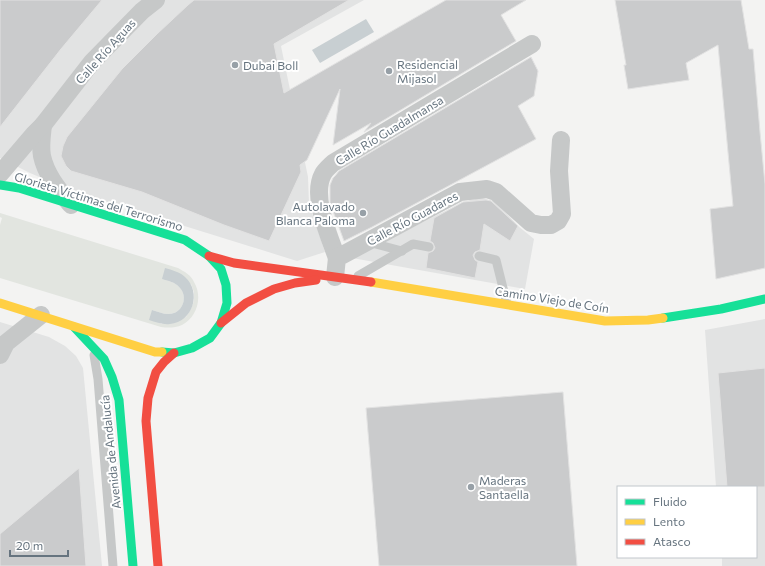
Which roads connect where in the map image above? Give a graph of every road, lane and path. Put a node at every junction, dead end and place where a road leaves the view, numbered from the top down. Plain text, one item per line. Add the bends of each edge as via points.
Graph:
1 (156, 0) edge
2 (532, 44) dead end
3 (43, 125) junction
4 (561, 140) dead end
5 (1, 174) edge
6 (19, 188) joint
7 (71, 205) junction
8 (367, 242) junction
9 (429, 248) dead end
10 (402, 251) junction
11 (208, 256) junction
12 (479, 256) dead end
13 (337, 258) junction
14 (335, 277) junction
15 (354, 279) junction
16 (765, 299) edge
17 (0, 303) edge
18 (506, 304) junction
19 (41, 316) junction
20 (221, 323) junction
21 (74, 326) junction
22 (92, 346) junction
23 (174, 353) junction
24 (0, 355) edge
25 (113, 566) edge
26 (132, 566) edge
27 (158, 566) edge

1 - 3 street, Calle Río Aguas via 92,62
2 - 13 street, Calle Río Guadalmansa via 333,163 323,174 318,190 320,210
3 - 5 street, Calle Río Aguas
3 - 7 street via 42,156 47,171 56,188
4 - 8 street, Calle Río Guadares via 559,171 562,214 551,225 532,223 496,192 487,189 460,192
5 - 6 street
6 - 7 street, Glorieta Víctimas del Terrorismo
7 - 11 street, Glorieta Víctimas del Terrorismo via 186,240
8 - 10 lane
8 - 13 street, Calle Río Guadares
9 - 10 lane via 413,244
10 - 15 lane
11 - 14 street, Camino Viejo de Coín via 234,263
11 - 20 street, Glorieta Víctimas del Terrorismo via 221,269 226,285 227,303
12 - 18 lane via 496,260
13 - 14 street
14 - 15 street, Camino Viejo de Coín
14 - 20 street, Camino Viejo de Coín via 274,289 246,303
15 - 18 street, Camino Viejo de Coín
16 - 18 street, Camino Viejo de Coín via 721,309 648,320 605,321
17 - 19 street, Glorieta Víctimas del Terrorismo
19 - 21 street, Glorieta Víctimas del Terrorismo
19 - 24 street via 6,343
20 - 23 street, Glorieta Víctimas del Terrorismo via 210,338 192,348
21 - 22 street, Avenida de Andalucía
21 - 23 street, Glorieta Víctimas del Terrorismo via 156,352
22 - 25 lane via 98,379
22 - 26 street, Avenida de Andalucía via 104,359 119,400
23 - 27 street via 156,372 148,398 146,421

